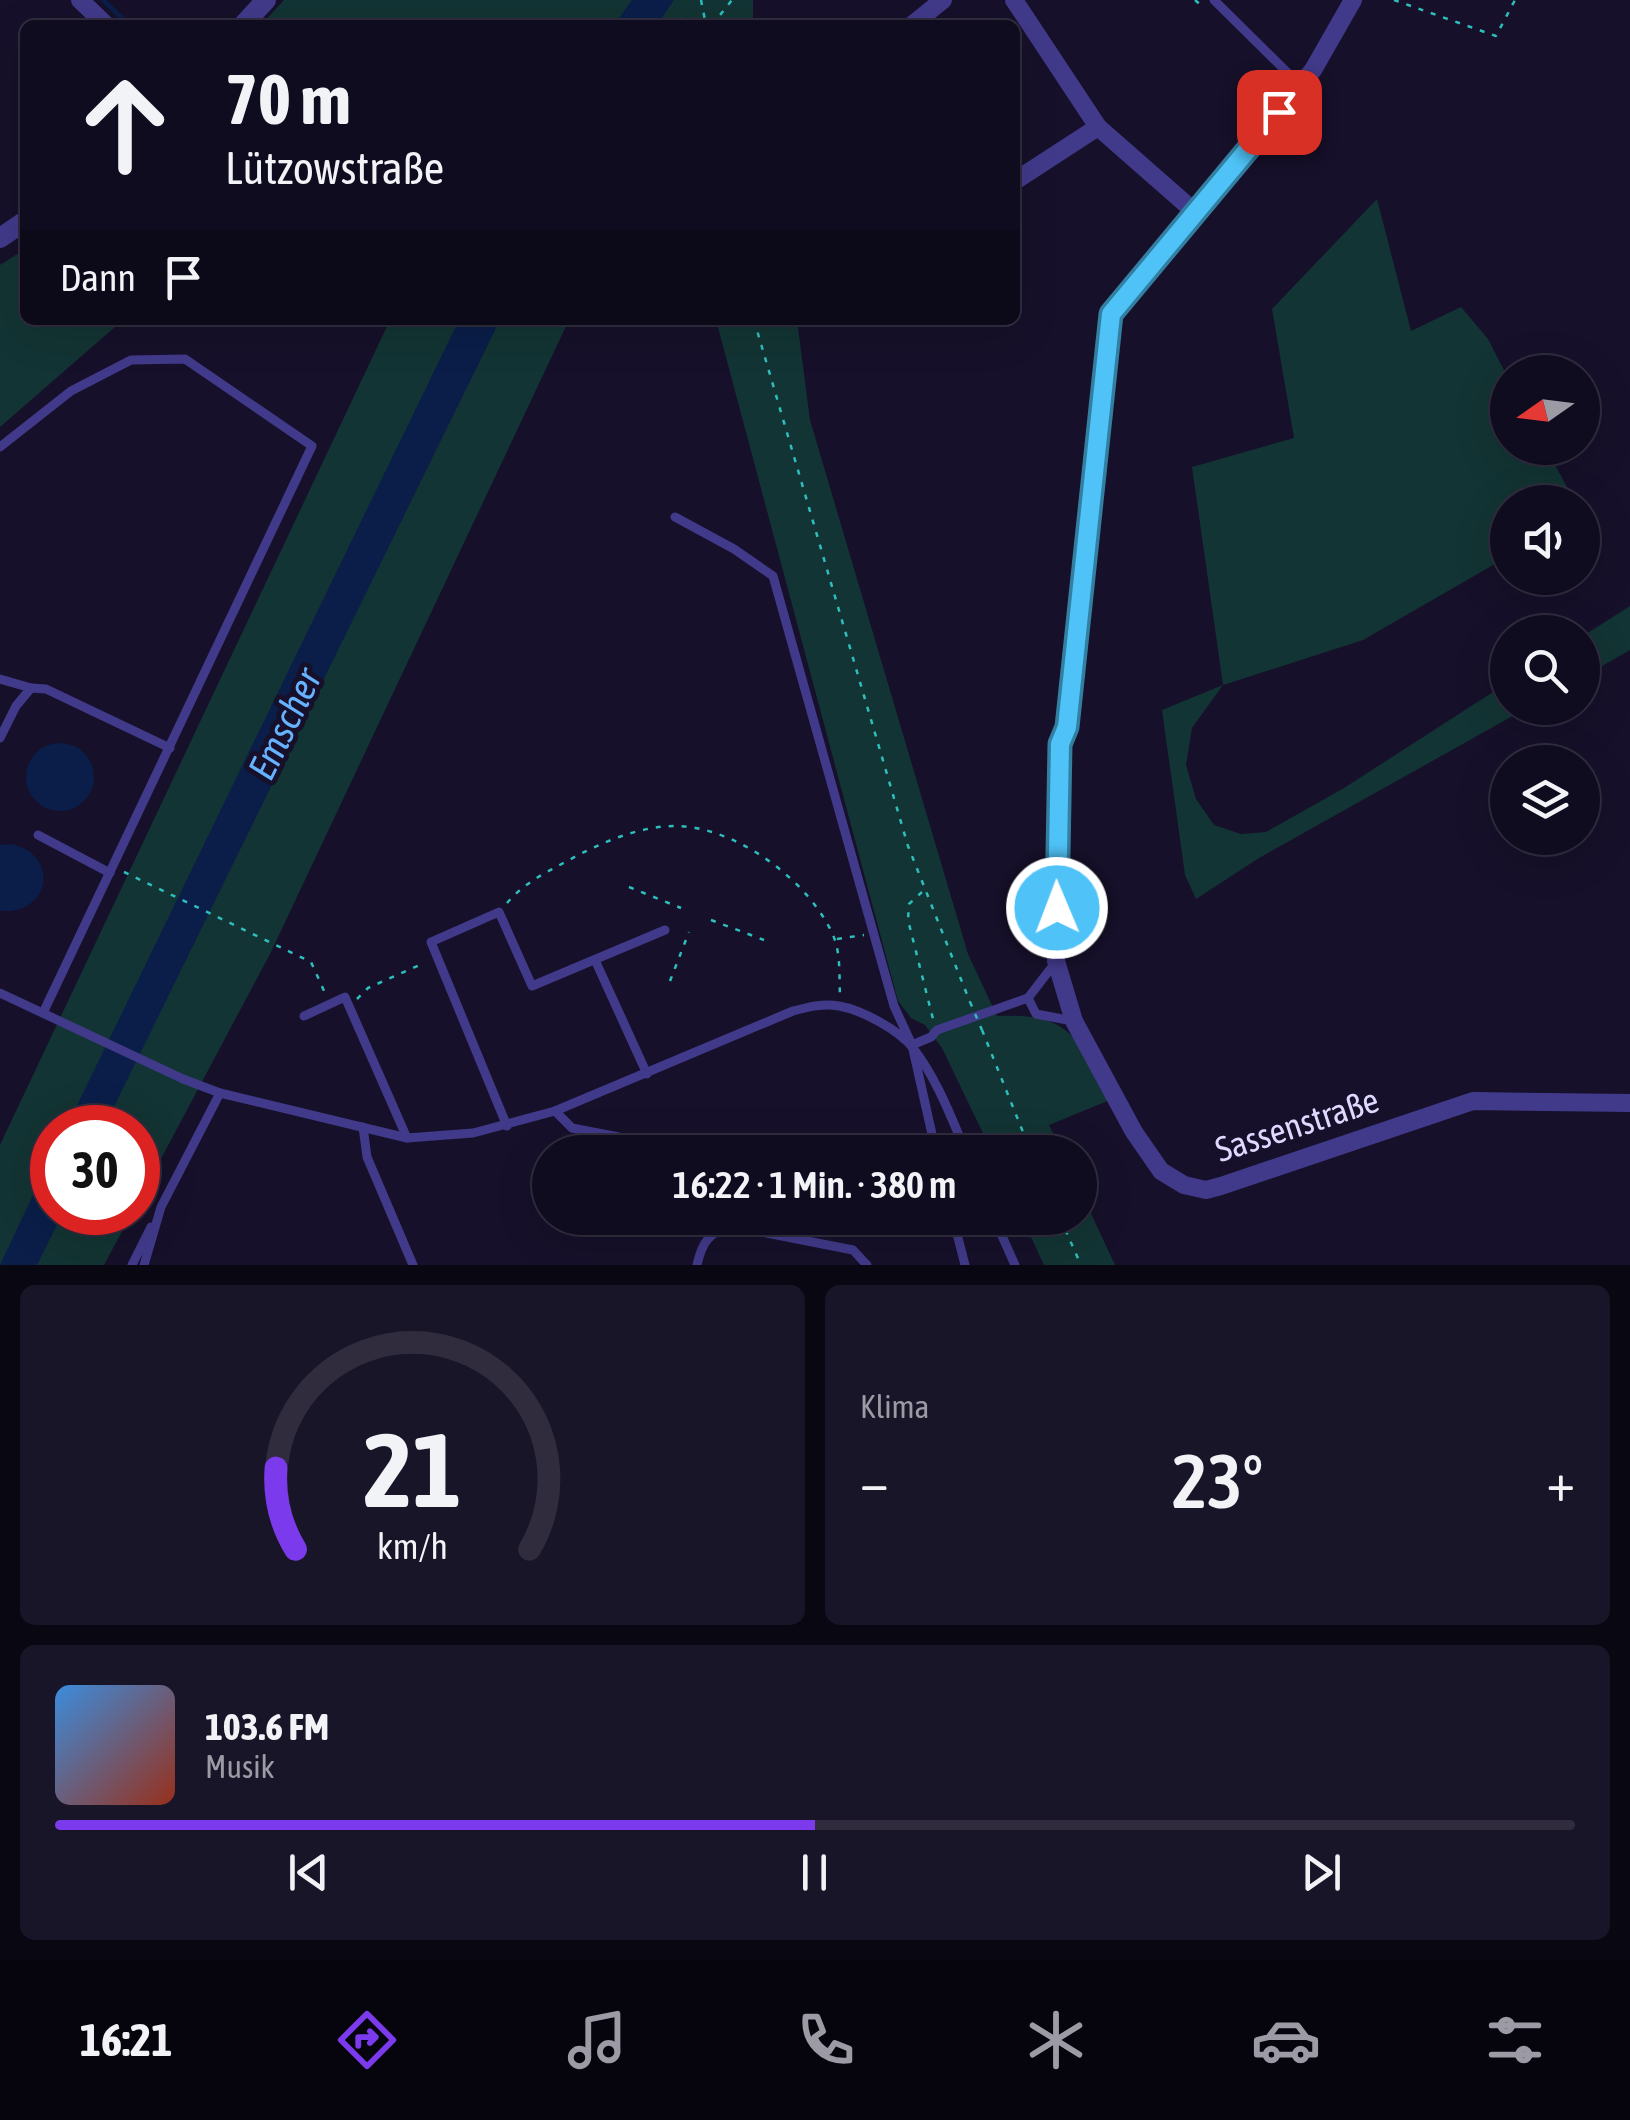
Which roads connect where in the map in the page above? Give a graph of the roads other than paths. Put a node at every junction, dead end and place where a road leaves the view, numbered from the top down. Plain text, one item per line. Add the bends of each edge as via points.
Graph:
1 (80, 0) edge
2 (266, 0) edge
3 (943, 0) edge
4 (1014, 0) edge
5 (1214, 0) edge
6 (1353, 0) edge
7 (101, 20) edge
8 (247, 20) edge
9 (918, 20) edge
10 (1301, 86) junction
11 (1098, 126) junction
12 (1020, 178) edge
13 (1196, 212) junction
14 (0, 448) edge
15 (675, 517) dead end
16 (0, 679) edge
17 (31, 688) junction
18 (0, 738) edge
19 (170, 748) junction
20 (38, 834) dead end
21 (112, 870) junction
22 (664, 930) dead end
23 (595, 960) junction
24 (1056, 960) junction
25 (0, 993) edge
26 (1028, 998) junction
27 (44, 1013) junction
28 (304, 1016) dead end
29 (1074, 1021) junction
30 (912, 1045) junction
31 (646, 1074) junction
32 (220, 1093) junction
33 (1630, 1103) edge
34 (554, 1111) junction
35 (507, 1126) junction
36 (363, 1127) junction
37 (608, 1135) edge
38 (932, 1135) edge
39 (958, 1135) edge
40 (407, 1138) junction
41 (161, 1207) junction
42 (957, 1235) edge
43 (1002, 1235) edge
44 (132, 1265) edge
45 (144, 1265) edge
46 (413, 1265) edge
47 (697, 1265) edge
48 (867, 1265) edge
49 (965, 1265) edge
50 (1015, 1265) edge

1 - 7 street
2 - 8 street
3 - 9 street
4 - 11 street
5 - 10 lane
6 - 10 street, Sassenstraße
10 - 13 street, Sassenstraße
11 - 12 street
11 - 13 street
13 - 24 street, Sassenstraße via 1111,314 1060,744
14 - 19 lane via 72,391 131,360 185,359 312,446
15 - 30 lane via 773,576 894,1006
16 - 17 lane
17 - 18 lane
17 - 19 lane via 46,689
19 - 21 lane
20 - 21 lane
21 - 27 lane
22 - 23 lane
23 - 31 lane
23 - 35 lane via 532,986 499,912 431,942
24 - 26 lane
24 - 29 street, Sassenstraße
25 - 27 lane
26 - 29 lane via 1036,1014
26 - 30 lane
27 - 32 lane
28 - 40 lane via 345,997
29 - 33 street, Sassenstraße via 1161,1171 1206,1190 1473,1100
30 - 31 lane via 862,1014 816,1005
30 - 38 lane
30 - 39 lane
31 - 34 lane
32 - 36 lane
32 - 41 lane
34 - 35 lane
34 - 37 lane via 572,1128
35 - 40 lane
36 - 40 lane
36 - 46 lane via 367,1157
41 - 44 lane
41 - 45 lane
42 - 49 lane
43 - 50 lane
47 - 48 lane via 704,1240 730,1226 852,1250

